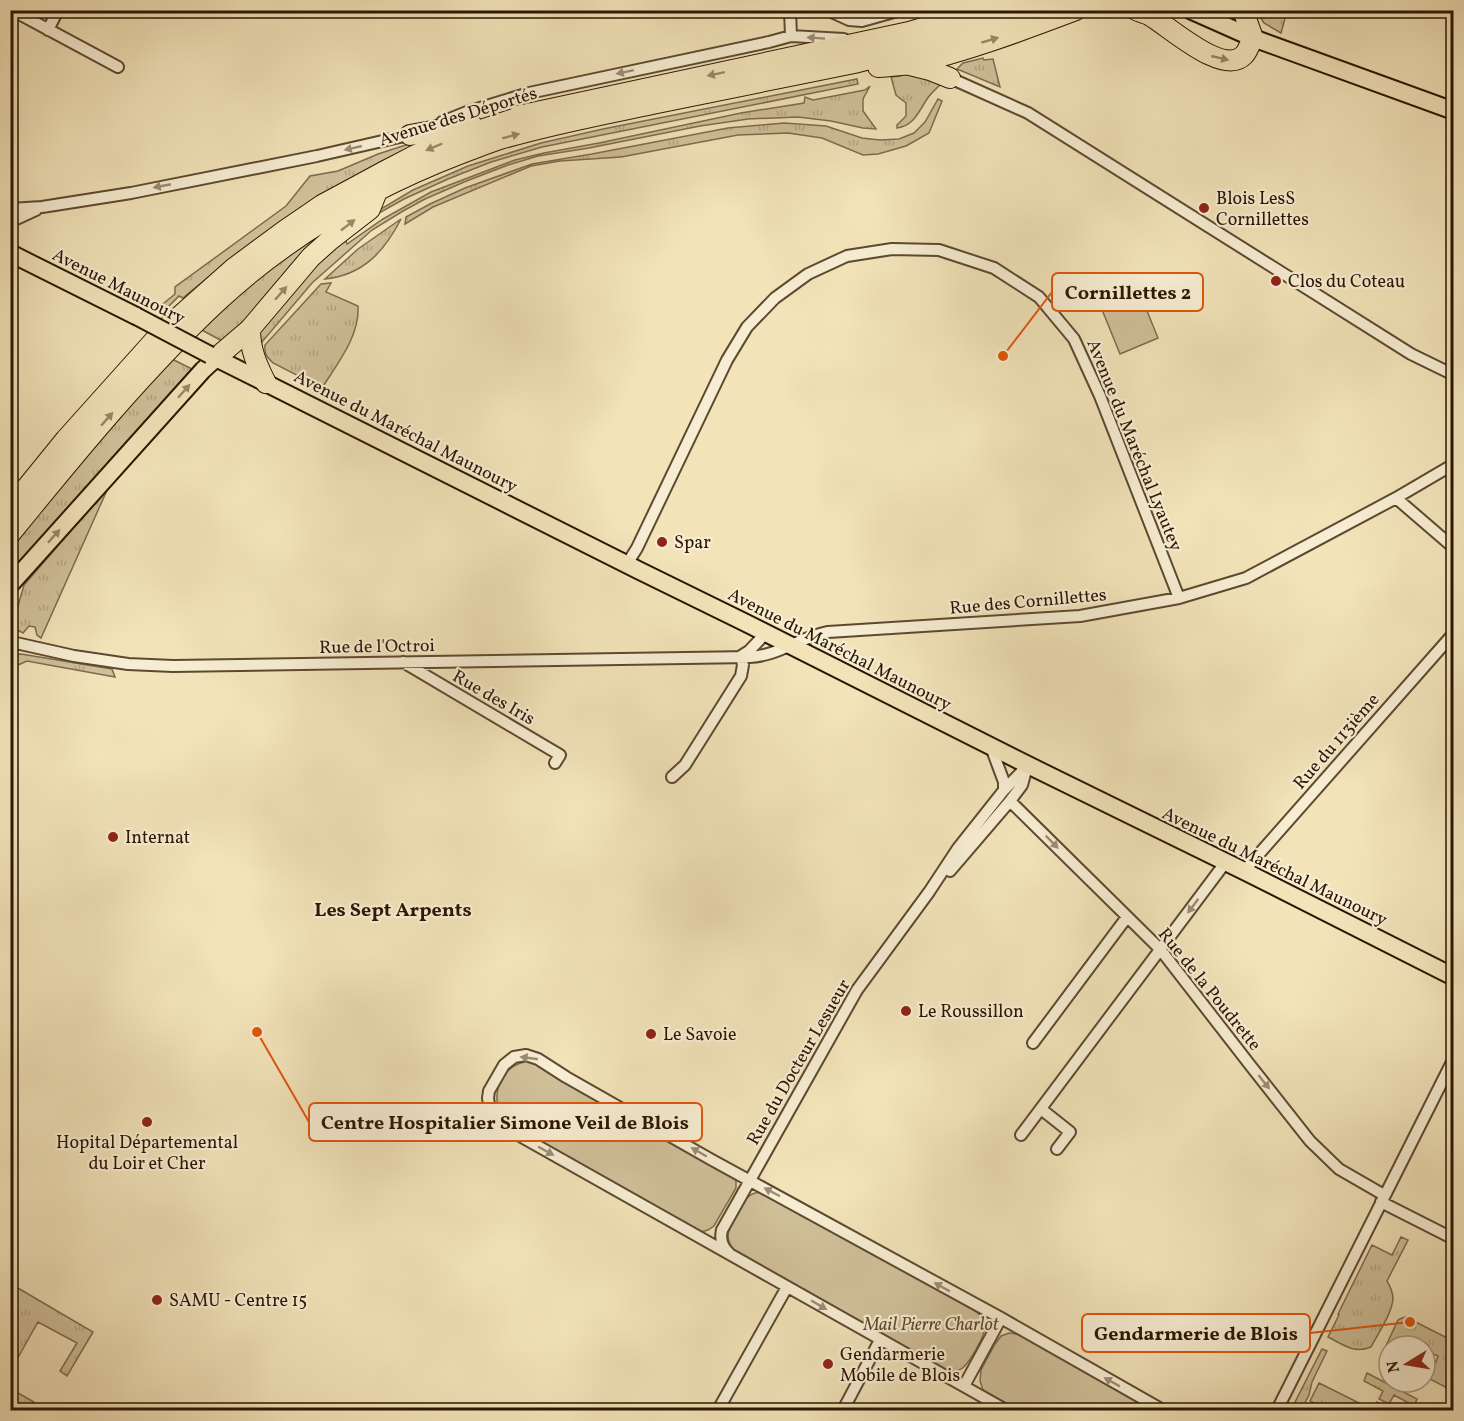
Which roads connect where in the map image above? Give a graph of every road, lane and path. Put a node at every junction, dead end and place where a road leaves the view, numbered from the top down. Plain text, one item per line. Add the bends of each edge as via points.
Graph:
1 (12, 10) edge
2 (58, 10) edge
3 (790, 10) edge
4 (827, 10) edge
5 (901, 10) edge
6 (983, 10) edge
7 (1030, 10) edge
8 (1076, 10) edge
9 (1136, 10) edge
10 (1190, 10) edge
11 (1244, 10) edge
12 (48, 30) junction
13 (791, 36) junction
14 (1253, 38) junction
15 (870, 53) junction
16 (950, 53) junction
17 (899, 54) junction
18 (118, 67) dead end
19 (950, 78) junction
20 (1454, 111) edge
21 (529, 114) junction
22 (410, 135) junction
23 (378, 189) junction
24 (42, 207) junction
25 (10, 209) edge
26 (10, 222) edge
27 (10, 253) edge
28 (250, 329) junction
29 (213, 357) junction
30 (1454, 375) edge
31 (266, 383) junction
32 (1454, 464) edge
33 (1395, 498) junction
34 (10, 508) edge
35 (10, 534) edge
36 (1454, 548) edge
37 (627, 564) junction
38 (12, 585) edge
39 (1179, 598) junction
40 (766, 633) junction
41 (1454, 633) edge
42 (12, 642) edge
43 (790, 646) junction
44 (741, 656) junction
45 (403, 662) junction
46 (991, 747) junction
47 (555, 763) dead end
48 (1028, 765) junction
49 (672, 777) dead end
50 (1004, 790) junction
51 (1010, 801) junction
52 (1226, 862) junction
53 (1244, 871) junction
54 (928, 892) junction
55 (1127, 917) junction
56 (1160, 949) junction
57 (1454, 977) edge
58 (1033, 1043) dead end
59 (1454, 1058) edge
60 (1041, 1109) junction
61 (1021, 1135) dead end
62 (1057, 1149) dead end
63 (750, 1180) junction
64 (1383, 1198) junction
65 (722, 1230) junction
66 (700, 1238) junction
67 (1454, 1239) edge
68 (731, 1255) junction
69 (787, 1287) junction
70 (1001, 1318) junction
71 (880, 1340) junction
72 (964, 1386) junction
73 (718, 1410) edge
74 (843, 1410) edge
75 (1006, 1410) edge
76 (1163, 1410) edge
77 (1277, 1410) edge

1 - 12 street
2 - 12 street
3 - 13 street
4 - 5 street via 862,21
6 - 17 highway, Avenue des Déportés
7 - 17 highway, Avenue des Déportés
16 -> 8 highway
9 -> 14 highway via 1222,61 1244,55
10 - 14 main road
11 - 14 highway
12 - 18 street
15 -> 13 street, Avenue des Déportés via 838,39
13 -> 22 street, Avenue des Déportés via 529,93
14 - 20 main road
15 - 17 highway
15 - 17 highway, Avenue des Déportés
15 -> 21 highway, Avenue des Déportés
23 -> 15 highway, Avenue des Déportés via 431,165 527,132
16 - 17 highway
16 - 19 highway via 946,67
17 - 19 highway
19 - 30 street via 1028,113 1411,354
21 - 22 highway
21 -> 34 highway via 416,155 322,205 234,268 162,332
22 -> 24 street, Avenue des Déportés via 141,191
28 -> 23 highway via 311,257 370,209
35 -> 23 highway, Avenue des Déportés via 158,360 219,299 301,236
24 - 25 street, Avenue des Déportés
24 - 26 street, Avenue des Déportés
27 - 29 main road, Avenue Maunoury, bridge
28 - 29 highway
28 - 31 highway via 254,356
29 - 31 main road, Avenue du Maréchal Maunoury
38 -> 29 main road
31 - 37 main road, Avenue du Maréchal Maunoury
32 - 33 street, Rue des Cornillettes
33 - 36 street
33 - 39 street, Rue des Cornillettes via 1246,578
37 - 39 street, Avenue du Maréchal Lyautey via 727,360 747,327 775,298 808,274 848,256 892,249 939,250 994,268 1039,297 1074,339
37 - 40 main road, Avenue du Maréchal Maunoury
39 - 43 street, Rue des Cornillettes via 1080,616 828,632
40 - 43 main road, Avenue du Maréchal Maunoury
40 - 44 street
41 - 53 street, Rue du 113ième
42 - 45 street, Rue de l'Octroi via 74,657 128,664
43 - 44 street, Rue de l'Octroi via 759,656
43 - 46 main road, Avenue du Maréchal Maunoury
44 - 45 street, Rue de l'Octroi
44 - 49 street via 741,676 685,765
45 - 47 street, Rue des Iris via 560,755
46 - 48 main road, Avenue du Maréchal Maunoury
46 - 50 street
48 - 50 street, Rue du Docteur Lesueur
48 - 51 street, Rue du Docteur Lesueur via 1022,785
48 - 52 main road, Avenue du Maréchal Maunoury
50 - 54 street, Rue du Docteur Lesueur
51 - 54 street, Rue du Docteur Lesueur
51 -> 55 street, Rue de la Poudrette
52 - 53 main road, Avenue du Maréchal Maunoury
52 -> 56 street
53 - 57 main road, Avenue du Maréchal Maunoury
54 - 63 street, Rue du Docteur Lesueur via 857,990
55 - 56 street, Rue de la Poudrette
55 - 58 street
56 - 60 street
56 -> 64 street, Rue de la Poudrette via 1310,1141 1339,1169
59 - 64 street
60 - 61 street
60 - 62 street via 1071,1132
63 - 65 street, Rue du Docteur Lesueur
63 -> 66 street via 538,1059 514,1057 504,1065 489,1091 495,1122
70 -> 63 street
64 - 67 street, Rue de la Poudrette
64 - 77 street
65 - 66 street via 708,1239
65 - 68 street via 722,1242
66 - 68 street
68 - 69 street
69 -> 71 street
69 - 73 street
70 - 72 street
76 -> 70 street
71 - 72 street
71 - 74 street
72 - 75 street

